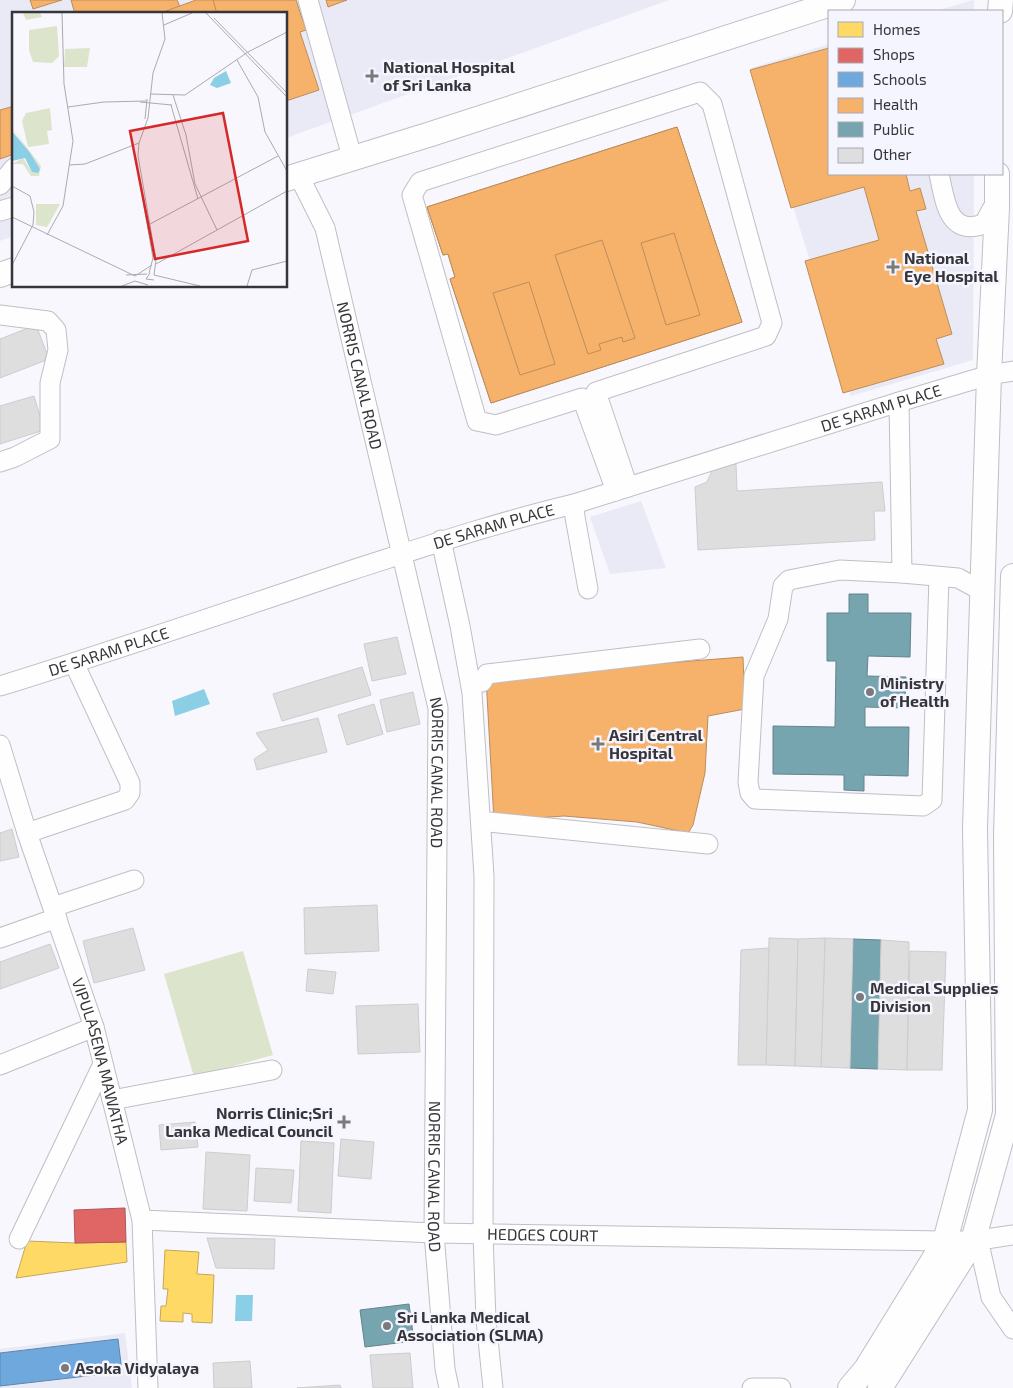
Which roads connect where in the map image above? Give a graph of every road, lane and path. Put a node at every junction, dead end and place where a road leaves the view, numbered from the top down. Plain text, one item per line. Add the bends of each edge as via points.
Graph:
1 (308, 0) edge
2 (844, 0) edge
3 (352, 157) junction
4 (12, 170) edge
5 (939, 175) edge
6 (997, 175) edge
7 (292, 176) edge
8 (0, 185) edge
9 (997, 208) junction
10 (12, 271) edge
11 (0, 275) edge
12 (0, 314) edge
13 (1013, 371) edge
14 (989, 375) junction
15 (899, 402) junction
16 (0, 462) edge
17 (622, 489) junction
18 (574, 504) junction
19 (441, 540) junction
20 (402, 554) junction
21 (902, 573) junction
22 (1013, 576) edge
23 (939, 577) junction
24 (588, 588) dead end
25 (982, 591) junction
26 (1012, 617) edge
27 (460, 626) junction
28 (700, 649) dead end
29 (74, 663) junction
30 (482, 682) junction
31 (0, 686) edge
32 (0, 745) edge
33 (489, 822) junction
34 (27, 833) junction
35 (1009, 837) edge
36 (708, 844) dead end
37 (484, 876) junction
38 (134, 880) dead end
39 (55, 912) junction
40 (0, 938) edge
41 (1010, 958) edge
42 (94, 1027) junction
43 (0, 1065) edge
44 (102, 1066) junction
45 (272, 1070) dead end
46 (112, 1100) junction
47 (142, 1220) junction
48 (434, 1233) junction
49 (483, 1234) junction
50 (1013, 1234) edge
51 (19, 1239) dead end
52 (975, 1240) junction
53 (945, 1241) junction
54 (1013, 1329) edge
55 (148, 1388) edge
56 (449, 1388) edge
57 (494, 1388) edge
58 (752, 1388) edge
59 (782, 1388) edge
60 (850, 1388) edge
61 (880, 1388) edge

1 - 3 street
2 - 3 main road
3 - 7 main road
4 - 8 street
5 - 9 street via 948,213 961,225 974,228 984,224 992,209
6 - 9 main road
7 - 20 street, NORRIS CANAL ROAD via 325,228
9 - 14 main road
10 - 11 main road
12 - 16 street via 48,321 56,330 58,350 50,382 50,439
13 - 14 street, DE SARAM PLACE
14 - 15 street, DE SARAM PLACE
14 - 25 main road
15 - 17 street, DE SARAM PLACE
15 - 21 street
17 - 17 street via 596,392 766,336 772,323 712,104 700,92 420,182 412,195 477,421 496,425 582,398
17 - 18 street, DE SARAM PLACE
18 - 19 street, DE SARAM PLACE
18 - 24 street
19 - 20 street, DE SARAM PLACE
19 - 27 street
20 - 29 street, DE SARAM PLACE
20 - 48 street, NORRIS CANAL ROAD via 438,708
21 - 23 street
21 - 23 street via 840,570 789,580 783,586 778,619 754,676 748,782 755,799 923,806 932,800
22 - 26 main road
23 - 25 street via 958,578
25 - 53 main road via 975,829 980,1110
26 - 35 main road
27 - 30 street
27 - 37 street via 472,693
28 - 30 street via 487,674
29 - 31 street, DE SARAM PLACE
29 - 34 street via 130,783 130,793 125,800
30 - 33 street
32 - 34 street, VIPULASENA MAWATHA
33 - 36 street
33 - 37 street
34 - 39 street, VIPULASENA MAWATHA
35 - 41 main road
37 - 49 street
38 - 39 street
39 - 40 street
39 - 42 street, VIPULASENA MAWATHA
41 - 52 main road via 1008,1115
42 - 43 street
42 - 44 street, VIPULASENA MAWATHA
44 - 46 street, VIPULASENA MAWATHA
44 - 51 street
45 - 46 street
46 - 47 street, VIPULASENA MAWATHA
47 - 48 street, HEDGES COURT
47 - 55 street, VIPULASENA MAWATHA
48 - 49 street, HEDGES COURT
48 - 56 street, NORRIS CANAL ROAD
49 - 53 street, HEDGES COURT
49 - 57 street via 486,1320
50 - 52 street, HEDGES COURT
52 - 53 street, HEDGES COURT
52 - 54 street via 991,1297
52 - 61 main road
53 - 60 main road via 866,1369
58 - 59 street

